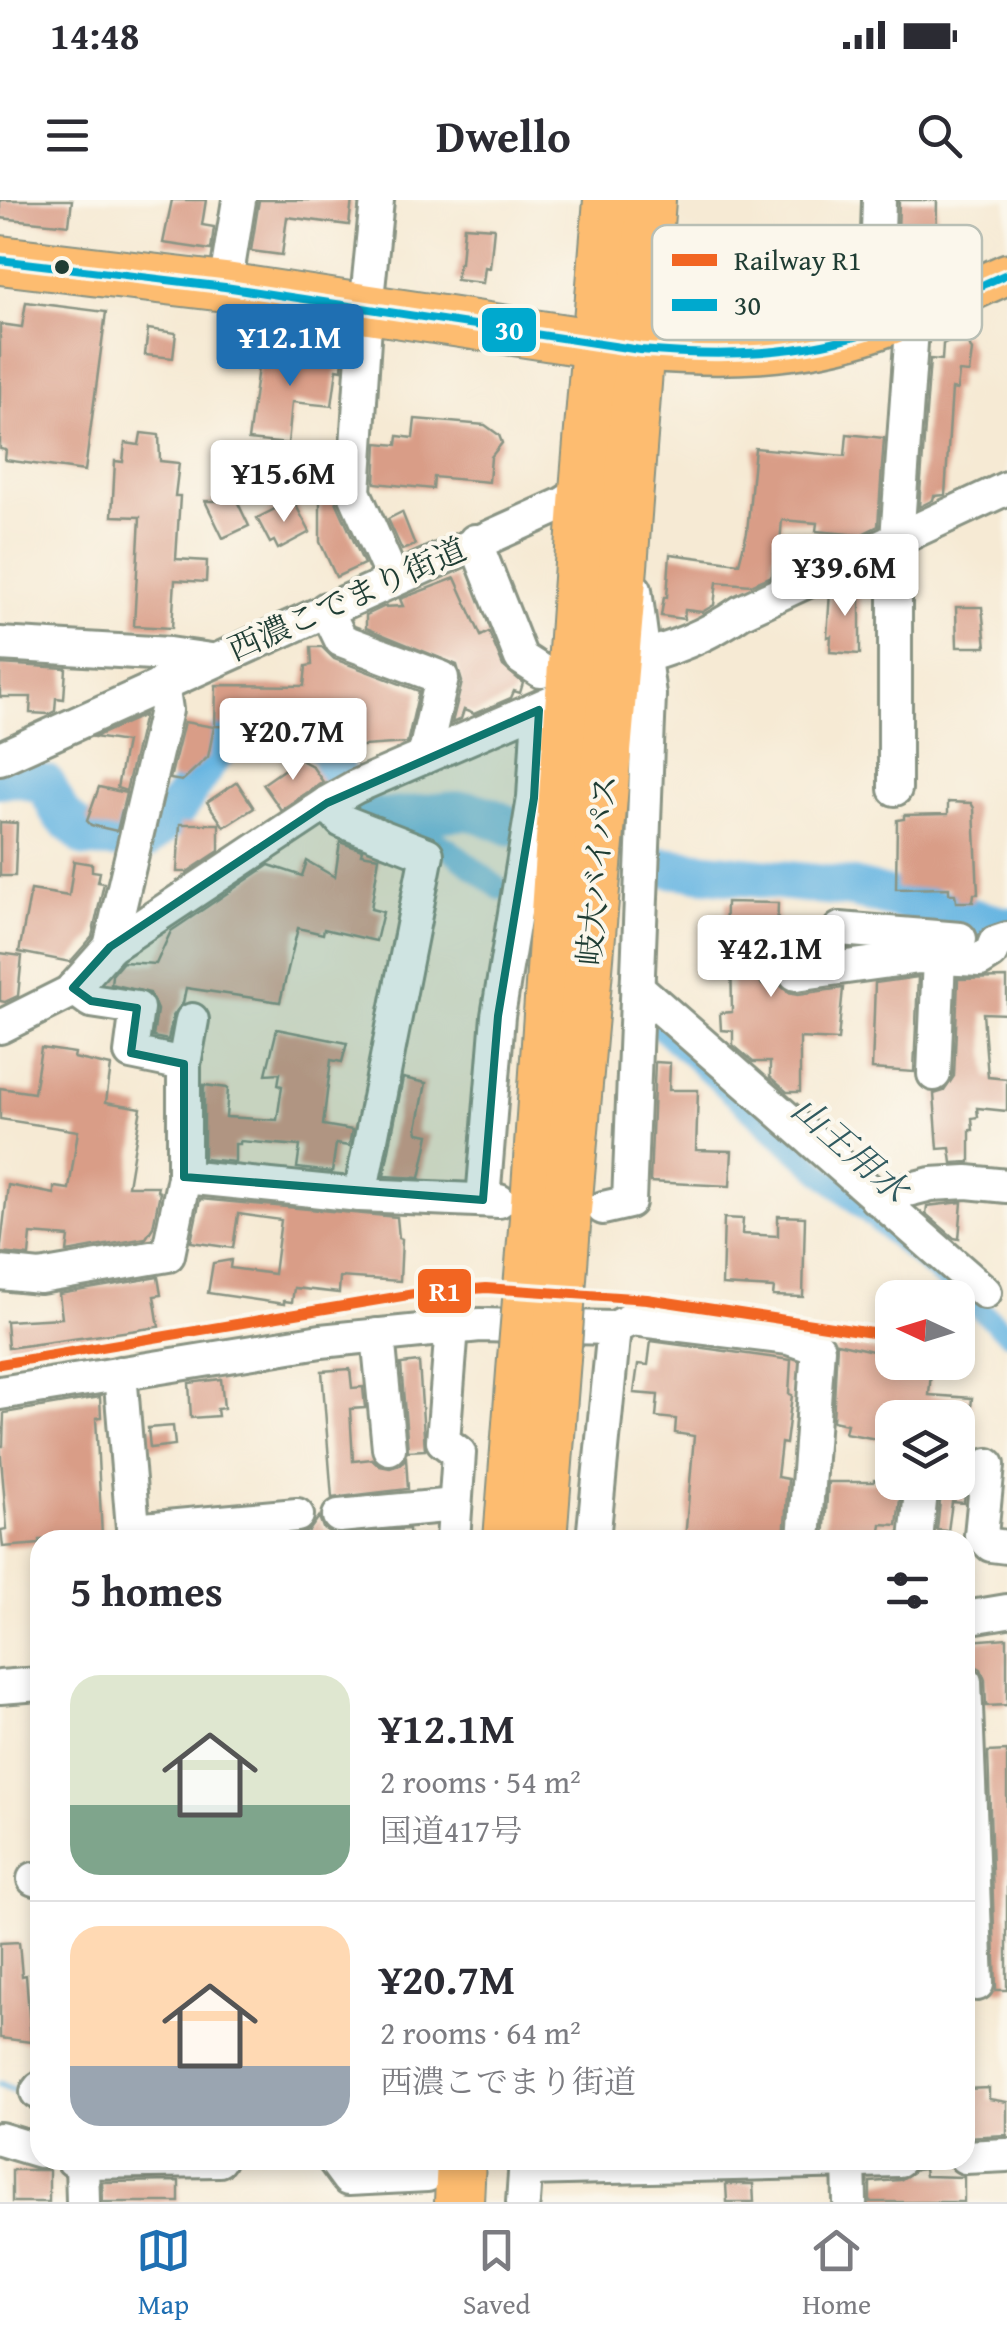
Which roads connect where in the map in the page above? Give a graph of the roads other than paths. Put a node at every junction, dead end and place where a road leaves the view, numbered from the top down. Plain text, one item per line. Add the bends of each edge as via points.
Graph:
1 (239, 200) edge
2 (378, 200) edge
3 (608, 200) edge
4 (651, 200) edge
5 (878, 200) edge
6 (877, 225) edge
7 (0, 260) edge
8 (1007, 274) edge
9 (982, 285) edge
10 (226, 287) junction
11 (366, 309) junction
12 (837, 340) edge
13 (911, 340) edge
14 (618, 346) junction
15 (1007, 488) edge
16 (584, 491) junction
17 (897, 539) junction
18 (475, 541) junction
19 (865, 556) junction
20 (393, 580) junction
21 (326, 609) junction
22 (0, 644) edge
23 (211, 660) junction
24 (629, 660) junction
25 (162, 683) junction
26 (550, 695) junction
27 (424, 757) junction
28 (0, 758) edge
29 (894, 790) dead end
30 (338, 797) junction
31 (840, 928) dead end
32 (1001, 941) edge
33 (110, 947) junction
34 (938, 958) junction
35 (796, 974) dead end
36 (637, 987) junction
37 (73, 988) junction
38 (192, 1020) dead end
39 (0, 1027) edge
40 (184, 1064) junction
41 (934, 1074) dead end
42 (184, 1176) junction
43 (1007, 1186) edge
44 (360, 1195) junction
45 (876, 1198) junction
46 (537, 1210) junction
47 (0, 1272) edge
48 (984, 1292) dead end
49 (452, 1327) junction
50 (614, 1328) junction
51 (378, 1335) junction
52 (539, 1359) junction
53 (120, 1373) junction
54 (0, 1393) edge
55 (388, 1448) dead end
56 (988, 1465) dead end
57 (920, 1500) edge
58 (456, 1505) junction
59 (297, 1515) dead end
60 (338, 1516) dead end
61 (134, 1530) edge
62 (175, 1530) edge
63 (454, 1530) edge
64 (510, 1530) edge
65 (542, 1530) edge
66 (594, 1530) edge
67 (805, 1530) edge
68 (917, 1530) edge
69 (987, 1538) edge
70 (1007, 1611) edge
71 (975, 1616) edge
72 (30, 1685) edge
73 (0, 1687) edge
74 (975, 1934) edge
75 (977, 1984) dead end
76 (0, 2140) edge
77 (30, 2148) edge
78 (1007, 2155) edge
79 (975, 2157) edge
80 (81, 2170) edge
81 (342, 2170) edge
82 (511, 2170) edge
83 (516, 2170) edge
84 (849, 2170) edge
85 (440, 2180) edge
86 (83, 2202) edge
87 (491, 2202) edge
88 (523, 2202) edge
89 (850, 2202) edge

1 - 10 street
2 - 11 street
3 - 14 highway, 岐大バイパス
4 - 14 highway, 岐大バイパス
5 - 6 street
7 - 10 highway
8 - 9 main road
10 - 11 highway
11 - 14 highway
11 - 20 street via 354,492
12 - 14 main road via 702,356
13 - 17 street
14 - 16 highway, 岐大バイパス
14 - 24 highway, 岐大バイパス
15 - 17 street
16 - 18 street, 西濃こでまり街道
16 - 26 highway, 岐大バイパス
17 - 19 street
18 - 20 street, 西濃こでまり街道
18 - 26 street via 521,658
19 - 24 street via 724,624
19 - 29 street via 886,570 896,594
20 - 21 street, 西濃こでまり街道
21 - 23 street, 西濃こでまり街道
21 - 27 street via 341,640 442,678
22 - 23 street
23 - 25 street, 西濃こでまり街道
24 - 36 street via 649,696
24 - 46 highway, 岐大バイパス
25 - 28 street, 西濃こでまり街道
25 - 33 street via 166,710
26 - 27 street
26 - 46 highway, 岐大バイパス
27 - 30 street
30 - 33 street
30 - 44 street via 342,821 427,854
31 - 32 street
32 - 34 street via 980,960
33 - 37 street
34 - 35 street
34 - 41 street
36 - 45 street
36 - 46 street via 629,1202
37 - 39 street
37 - 40 street via 91,1001 137,1008 131,1053
38 - 40 street
40 - 42 street
42 - 44 street
42 - 47 street via 168,1255 40,1276
43 - 45 street via 932,1184
44 - 46 street
45 - 48 street
46 - 52 highway, 岐大バイパス, bridge
49 - 50 street
49 - 51 street
49 - 58 street via 444,1440 459,1453
50 - 66 street
50 - 67 street via 632,1318 790,1338 818,1348
51 - 53 street
51 - 55 street
52 - 64 highway, 岐大バイパス
52 - 65 highway, 岐大バイパス
53 - 54 street
53 - 61 street
56 - 69 street
57 - 68 street
58 - 60 street
58 - 63 street
59 - 62 street
70 - 71 street
72 - 73 street
74 - 75 street
76 - 77 street
78 - 79 street
80 - 86 street
81 - 85 street via 348,2178
82 - 87 highway
83 - 88 street
84 - 89 street

